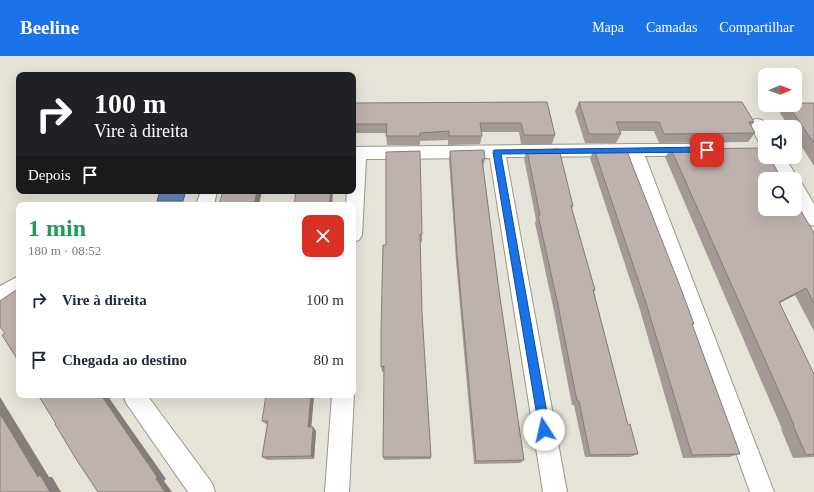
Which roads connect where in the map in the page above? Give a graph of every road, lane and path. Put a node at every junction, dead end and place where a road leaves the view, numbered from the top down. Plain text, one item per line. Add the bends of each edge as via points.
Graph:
1 (757, 124) dead end
2 (758, 128) edge
3 (635, 150) junction
4 (712, 150) edge
5 (497, 152) junction
6 (356, 153) edge
7 (802, 199) edge
8 (814, 219) edge
9 (16, 286) edge
10 (0, 297) edge
11 (343, 398) edge
12 (143, 401) edge
13 (203, 492) edge
14 (338, 492) edge
15 (555, 492) edge
16 (762, 492) edge

1 - 2 street
3 - 4 street
3 - 5 street
3 - 16 street
5 - 6 street
5 - 15 street
7 - 8 street
9 - 10 street
11 - 14 street
12 - 13 street

